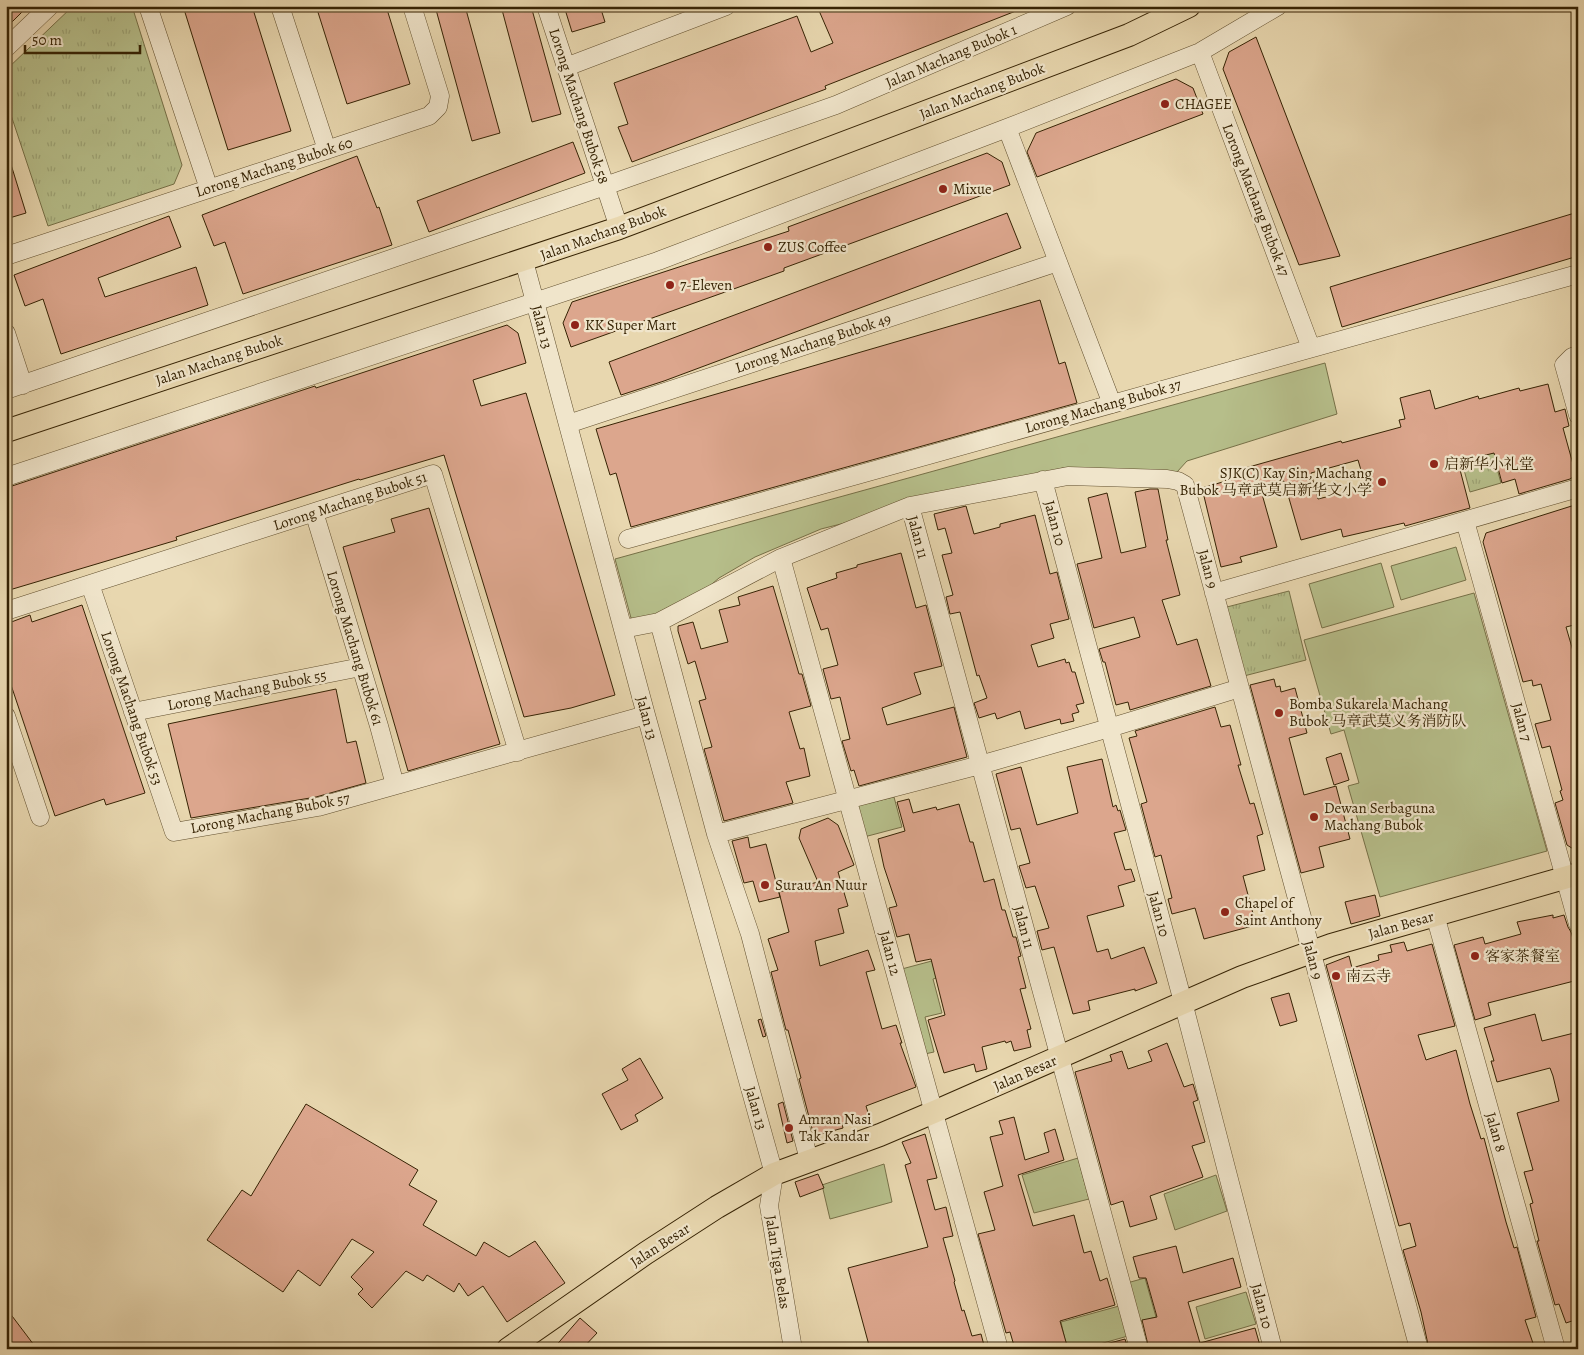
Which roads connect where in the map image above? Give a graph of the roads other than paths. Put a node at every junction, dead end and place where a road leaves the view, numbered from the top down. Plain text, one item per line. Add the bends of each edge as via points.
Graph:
1 (50, 6) edge
2 (148, 6) edge
3 (280, 6) edge
4 (412, 6) edge
5 (546, 6) edge
6 (726, 6) edge
7 (1067, 6) edge
8 (1189, 6) edge
9 (1278, 6) edge
10 (686, 13) edge
11 (6, 48) edge
12 (1200, 52) junction
13 (566, 67) junction
14 (1007, 128) junction
15 (327, 150) junction
16 (605, 186) junction
17 (209, 189) junction
18 (619, 228) junction
19 (6, 256) edge
20 (524, 261) junction
21 (1058, 262) junction
22 (1578, 274) edge
23 (535, 300) junction
24 (6, 333) edge
25 (1312, 348) junction
26 (1571, 360) edge
27 (15, 388) edge
28 (1112, 404) junction
29 (1578, 415) edge
30 (568, 424) junction
31 (6, 431) edge
32 (6, 477) edge
33 (1043, 480) junction
34 (1578, 488) edge
35 (910, 506) junction
36 (314, 512) junction
37 (1465, 521) junction
38 (628, 539) dead end
39 (782, 558) junction
40 (90, 584) junction
41 (1214, 593) junction
42 (6, 611) edge
43 (659, 622) junction
44 (623, 629) junction
45 (361, 667) junction
46 (1240, 688) junction
47 (134, 712) junction
48 (646, 715) junction
49 (6, 716) edge
50 (1109, 728) junction
51 (518, 752) junction
52 (980, 765) junction
53 (395, 786) junction
54 (848, 799) junction
55 (40, 817) dead end
56 (174, 832) joint
57 (716, 834) junction
58 (1571, 876) edge
59 (1435, 915) junction
60 (1578, 924) edge
61 (1311, 952) junction
62 (1183, 1002) junction
63 (1060, 1058) junction
64 (934, 1112) junction
65 (809, 1160) junction
66 (774, 1174) junction
67 (508, 1349) edge
68 (793, 1349) edge
69 (999, 1349) edge
70 (1139, 1349) edge
71 (1273, 1349) edge
72 (1419, 1349) edge
73 (1556, 1349) edge

1 - 11 street
2 - 17 street
3 - 15 street
4 - 15 street, Lorong Machang Bubok 60 via 440,96 438,107 429,116
5 - 13 street, Lorong Machang Bubok 58
6 - 10 street
7 - 16 street, Jalan Machang Bubok 1 via 836,105
8 - 18 main road, Jalan Machang Bubok via 1130,35
9 - 12 street
10 - 13 street
12 - 14 street
12 - 25 street, Lorong Machang Bubok 47
13 - 16 street, Lorong Machang Bubok 58
14 - 21 street
14 - 23 street via 658,260
15 - 17 street, Lorong Machang Bubok 60
16 - 18 street, Lorong Machang Bubok 58
16 - 27 street
17 - 19 street, Lorong Machang Bubok 60
18 - 20 main road, Jalan Machang Bubok
20 - 23 street, Jalan 13
20 - 31 main road, Jalan Machang Bubok
21 - 28 street
21 - 30 street, Lorong Machang Bubok 49
22 - 25 street, Lorong Machang Bubok 37
23 - 30 street, Jalan 13
23 - 32 street
24 - 27 street
25 - 28 street, Lorong Machang Bubok 37
26 - 29 street
28 - 38 street, Lorong Machang Bubok 37
30 - 44 street, Jalan 13
33 - 35 street
33 - 41 street, Jalan 9 via 1068,476 1167,479 1185,485
33 - 50 street, Jalan 10
34 - 37 street
35 - 39 street
35 - 52 street, Jalan 11
36 - 40 street, Lorong Machang Bubok 51
36 - 45 street, Lorong Machang Bubok 61
36 - 51 street, Lorong Machang Bubok 51 via 433,474
37 - 41 street
37 - 58 street, Jalan 7
39 - 43 street
39 - 54 street, Jalan 12
40 - 42 street, Lorong Machang Bubok 51
40 - 47 street, Lorong Machang Bubok 53
41 - 46 street, Jalan 9
43 - 44 street
43 - 57 street
44 - 48 street, Jalan 13
45 - 47 street, Lorong Machang Bubok 55
45 - 53 street, Lorong Machang Bubok 61
46 - 50 street
46 - 61 street, Jalan 9
47 - 56 street, Lorong Machang Bubok 53
48 - 51 street
48 - 66 street, Jalan 13
49 - 55 street
50 - 52 street
50 - 62 street, Jalan 10
51 - 53 street, Lorong Machang Bubok 57
52 - 54 street
52 - 63 street, Jalan 11
53 - 56 street, Lorong Machang Bubok 57 via 318,807
54 - 57 street
54 - 64 street, Jalan 12
57 - 65 street via 750,934
58 - 59 main road, Jalan Besar
58 - 60 street, Jalan 7
59 - 61 main road, Jalan Besar
59 - 73 street, Jalan 8
61 - 62 main road, Jalan Besar
61 - 72 street, Jalan 9
62 - 63 main road, Jalan Besar
62 - 71 street, Jalan 10
63 - 64 main road, Jalan Besar
63 - 70 street, Jalan 11
64 - 65 main road, Jalan Besar
64 - 69 street, Jalan 12
65 - 66 main road, Jalan Besar
66 - 67 main road, Jalan Besar via 646,1253
66 - 68 street, Jalan Tiga Belas via 769,1206

